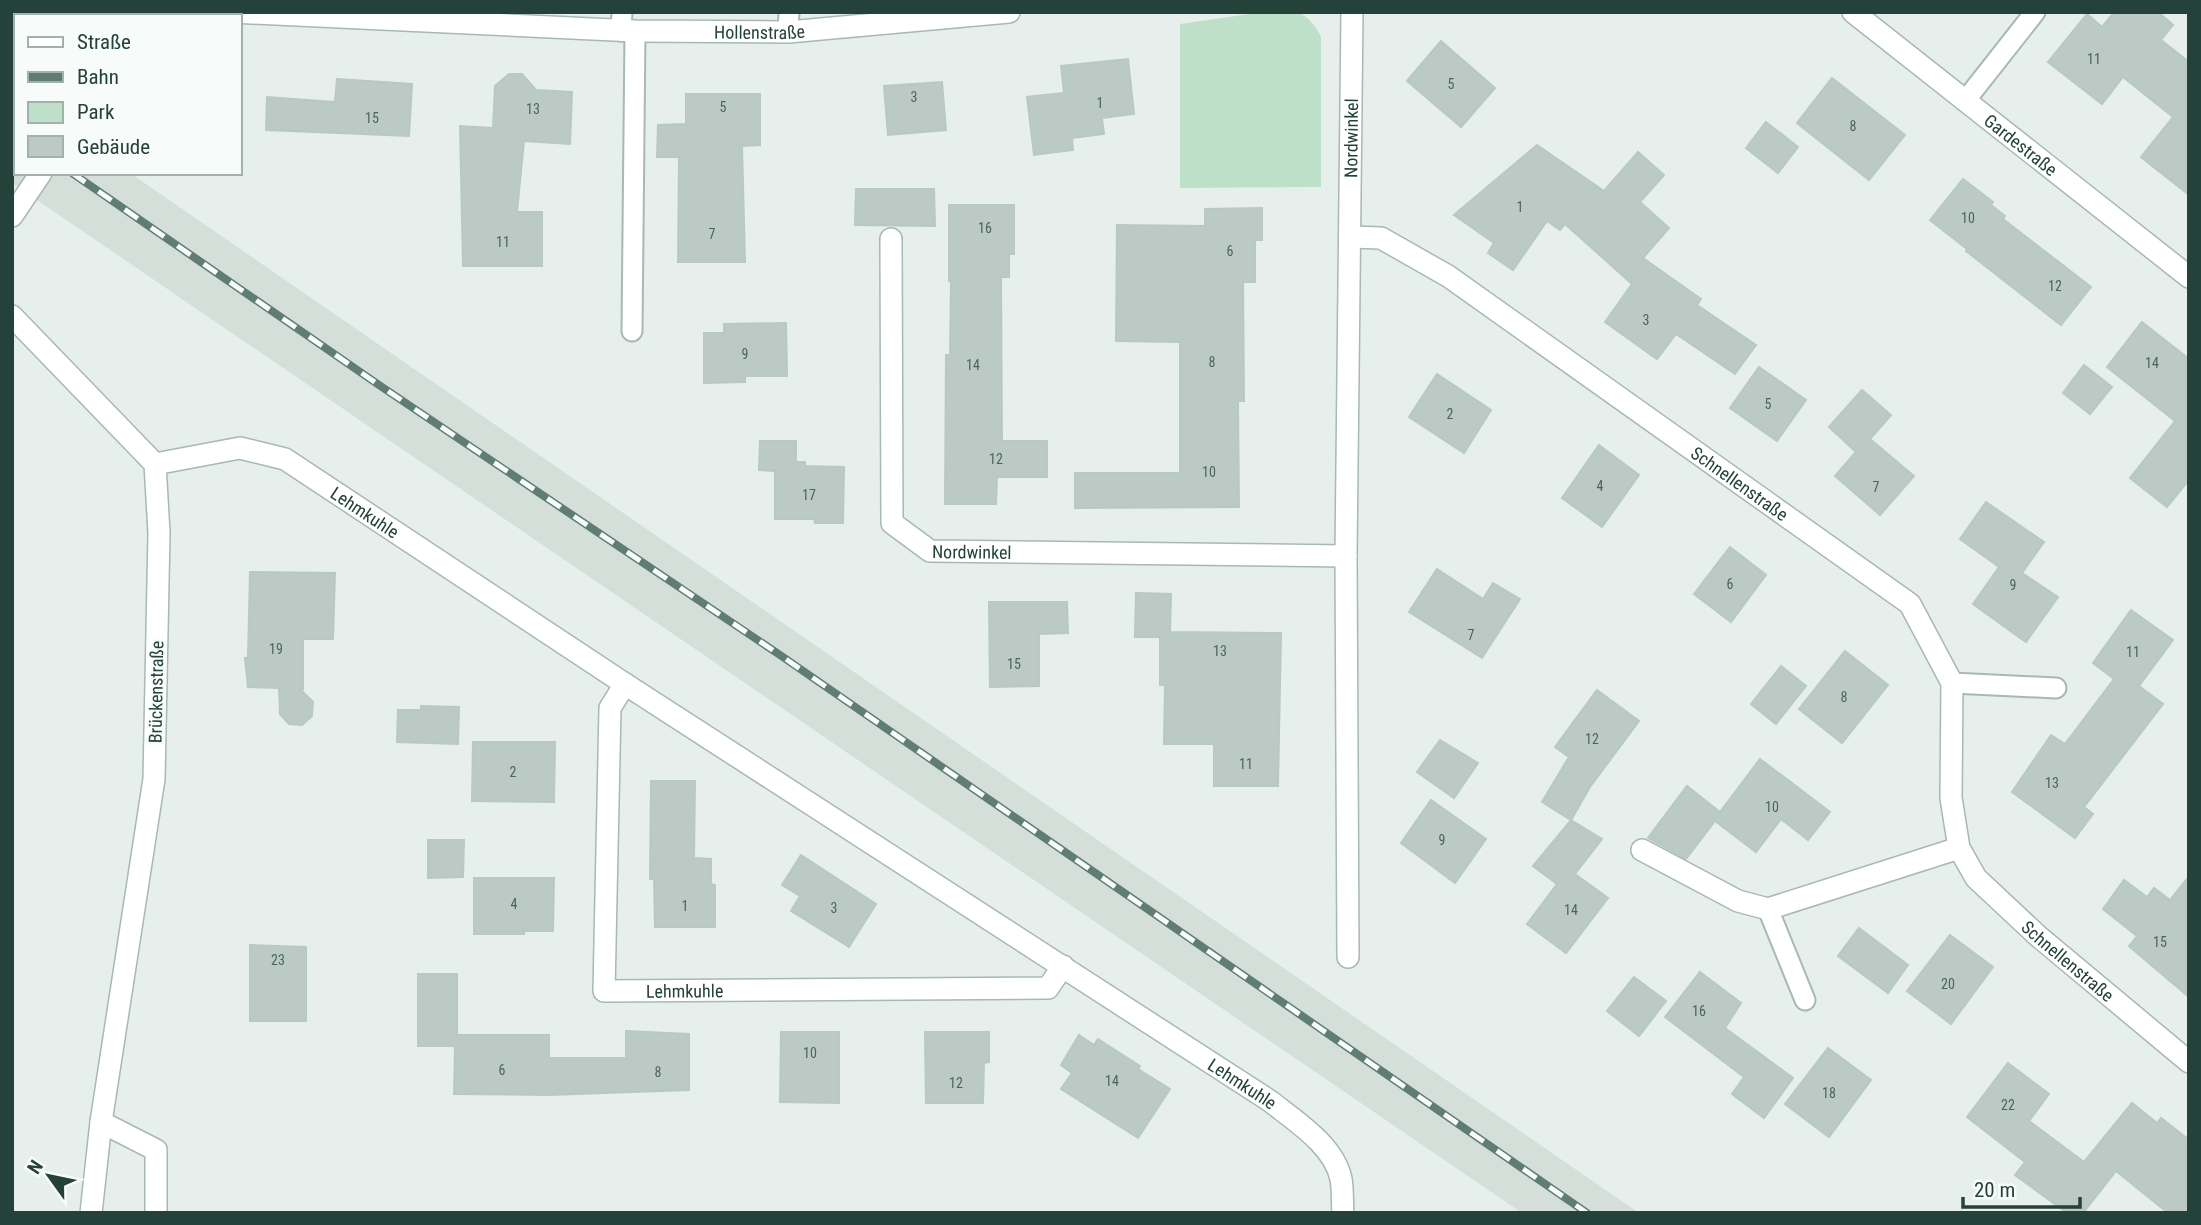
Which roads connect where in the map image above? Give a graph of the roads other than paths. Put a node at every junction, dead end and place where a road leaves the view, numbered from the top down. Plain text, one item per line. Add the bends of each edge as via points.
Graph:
1 (232, 12) edge
2 (1009, 12) edge
3 (1352, 12) edge
4 (1853, 12) edge
5 (2035, 12) edge
6 (955, 15) edge
7 (454, 18) edge
8 (788, 22) edge
9 (626, 25) edge
10 (1965, 101) junction
11 (40, 175) edge
12 (12, 216) edge
13 (1350, 237) junction
14 (891, 239) dead end
15 (2189, 277) edge
16 (12, 316) edge
17 (632, 331) dead end
18 (155, 464) junction
19 (1346, 556) junction
20 (1952, 683) junction
21 (625, 684) junction
22 (2056, 688) dead end
23 (1959, 848) junction
24 (1642, 850) dead end
25 (1768, 909) junction
26 (1348, 957) dead end
27 (1063, 966) junction
28 (1805, 1000) dead end
29 (2189, 1062) edge
30 (101, 1122) junction
31 (90, 1213) edge
32 (156, 1213) edge
33 (1343, 1213) edge

1 - 7 street, Hollenstraße
2 - 6 street, Hollenstraße
3 - 13 street, Nordwinkel
4 - 10 street, Gardestraße
5 - 10 lane
6 - 8 street, Hollenstraße
7 - 9 street, Hollenstraße
8 - 9 street, Hollenstraße
9 - 17 lane
10 - 15 street, Gardestraße
11 - 12 street
13 - 19 street, Nordwinkel
13 - 20 street, Schnellenstraße via 1381,238 1448,276 1910,604
14 - 19 street, Nordwinkel via 892,523 930,551
16 - 18 street
18 - 21 street, Lehmkuhle via 240,448 285,460
18 - 30 street, Brückenstraße via 159,533 154,779
19 - 26 street, Nordwinkel
20 - 22 lane
20 - 23 street, Schnellenstraße via 1951,798
21 - 27 street, Lehmkuhle
21 - 27 street, Lehmkuhle via 610,708 604,991 1048,988
23 - 25 street
23 - 29 street, Schnellenstraße via 1976,878 2020,920
24 - 25 street via 1738,901
25 - 28 lane
27 - 33 street, Lehmkuhle via 1302,1126 1328,1153 1341,1178
30 - 31 street, Brückenstraße
30 - 32 street via 156,1150

